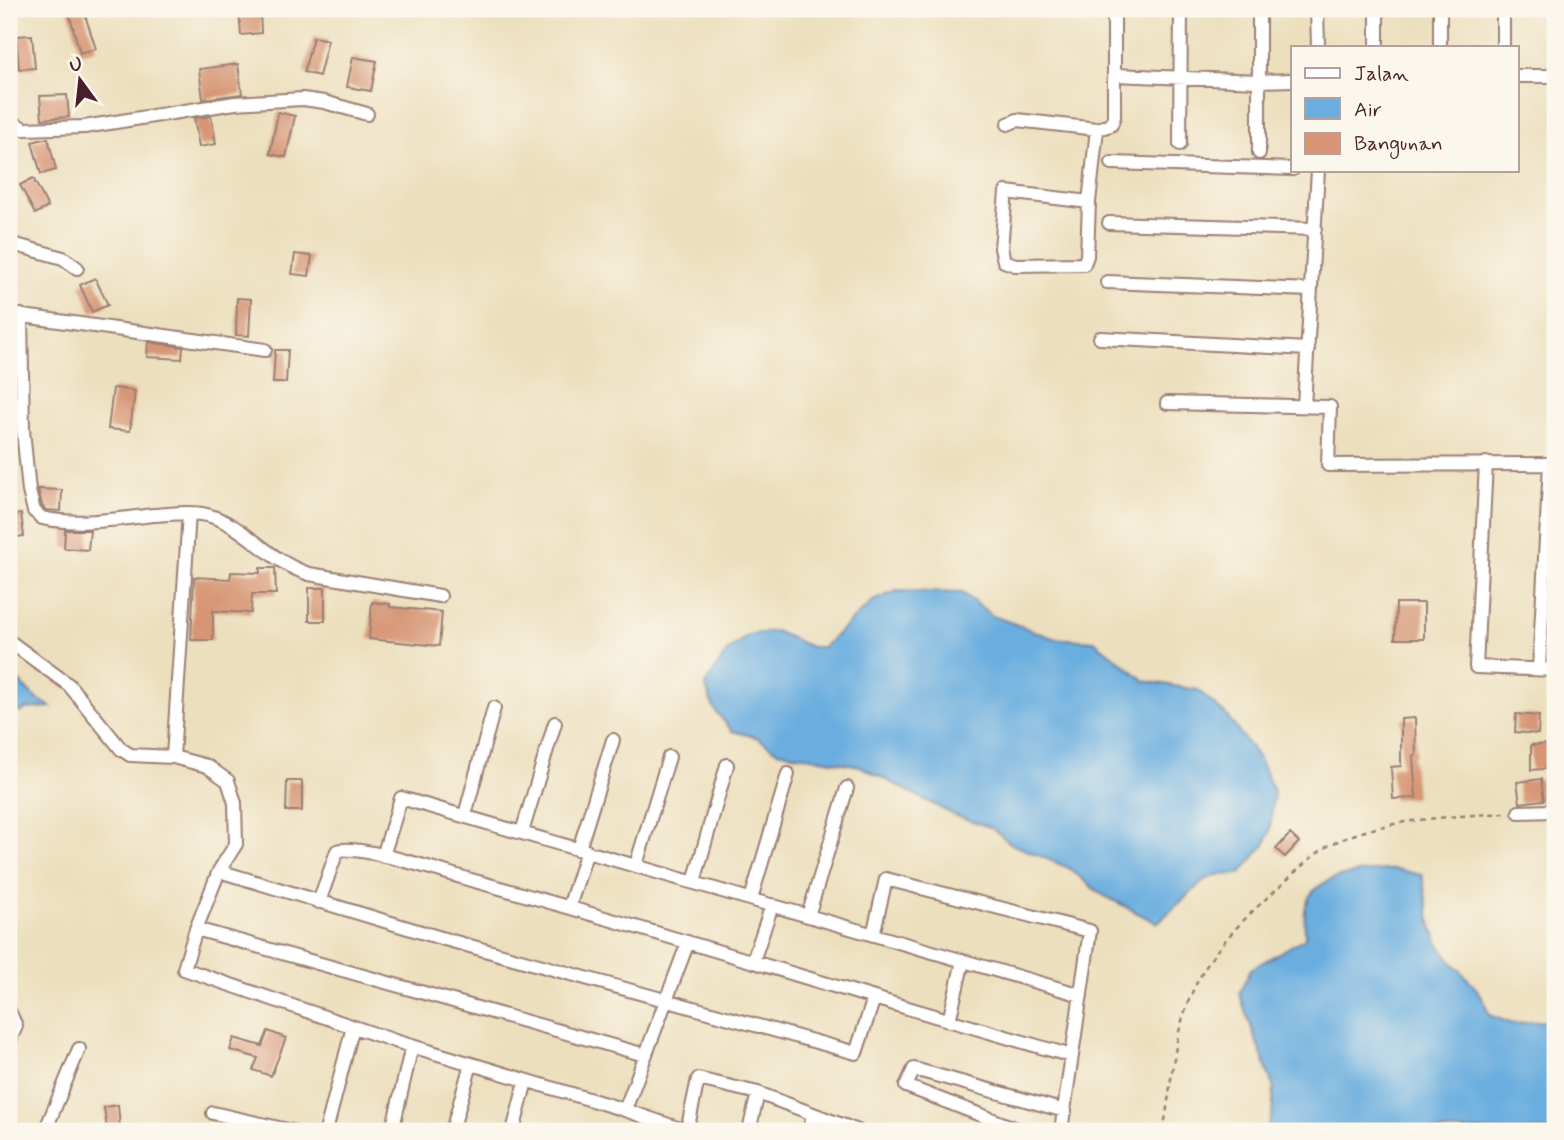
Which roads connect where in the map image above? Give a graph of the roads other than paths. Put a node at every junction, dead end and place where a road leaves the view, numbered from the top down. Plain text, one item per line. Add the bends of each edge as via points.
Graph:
1 (1114, 9) edge
2 (1181, 9) edge
3 (1259, 9) edge
4 (1317, 9) edge
5 (1377, 9) edge
6 (1440, 9) edge
7 (1503, 9) edge
8 (1318, 46) edge
9 (1377, 46) edge
10 (1440, 46) edge
11 (1503, 46) edge
12 (1115, 75) junction
13 (1518, 76) edge
14 (1555, 76) edge
15 (1181, 78) junction
16 (1291, 80) edge
17 (1258, 81) junction
18 (367, 114) dead end
19 (9, 120) edge
20 (1008, 124) dead end
21 (1097, 129) junction
22 (1181, 144) dead end
23 (1259, 153) dead end
24 (1112, 163) dead end
25 (1291, 169) edge
26 (1318, 172) edge
27 (1089, 202) junction
28 (1109, 223) dead end
29 (1315, 229) junction
30 (9, 243) edge
31 (77, 268) dead end
32 (1107, 282) dead end
33 (1311, 290) junction
34 (15, 314) edge
35 (1100, 338) dead end
36 (1308, 349) junction
37 (265, 350) dead end
38 (1167, 403) dead end
39 (1304, 406) junction
40 (1486, 463) junction
41 (189, 513) junction
42 (440, 596) dead end
43 (9, 641) edge
44 (1539, 669) junction
45 (1555, 670) edge
46 (494, 708) dead end
47 (555, 723) dead end
48 (613, 740) dead end
49 (173, 757) junction
50 (668, 757) dead end
51 (727, 765) dead end
52 (788, 775) dead end
53 (847, 788) dead end
54 (1555, 811) edge
55 (1519, 812) road end
56 (465, 815) junction
57 (522, 832) junction
58 (583, 850) junction
59 (383, 856) junction
60 (636, 865) junction
61 (219, 871) junction
62 (694, 882) junction
63 (751, 899) junction
64 (319, 902) junction
65 (772, 905) junction
66 (569, 907) junction
67 (808, 916) junction
68 (196, 929) junction
69 (873, 935) junction
70 (688, 942) junction
71 (753, 961) junction
72 (963, 961) junction
73 (1081, 995) junction
74 (874, 999) junction
75 (666, 1000) junction
76 (9, 1011) edge
77 (948, 1021) junction
78 (353, 1027) junction
79 (10, 1035) edge
80 (412, 1046) junction
81 (79, 1049) dead end
82 (645, 1055) junction
83 (1072, 1056) junction
84 (471, 1064) junction
85 (526, 1081) junction
86 (758, 1093) junction
87 (625, 1110) junction
88 (1065, 1111) junction
89 (213, 1113) dead end
90 (813, 1114) junction
91 (9, 1127) edge
92 (20, 1131) edge
93 (46, 1131) edge
94 (292, 1131) edge
95 (326, 1131) edge
96 (392, 1131) edge
97 (452, 1131) edge
98 (513, 1131) edge
99 (687, 1131) edge
100 (749, 1131) edge
101 (809, 1131) edge
102 (858, 1131) edge
103 (1022, 1131) edge
104 (1061, 1131) edge

1 - 12 street
2 - 15 street
3 - 17 street
4 - 8 street
5 - 9 street
6 - 10 street
7 - 11 street
12 - 15 street
12 - 21 street via 1113,121
13 - 14 street
15 - 17 street
15 - 22 street
16 - 17 street
17 - 23 street
18 - 19 street via 324,102 291,100 235,103 72,128 24,129
20 - 21 street via 1017,120
21 - 27 street
24 - 25 street
26 - 29 street
27 - 27 street via 1006,192 1004,261 1015,265 1084,264
28 - 29 street
29 - 33 street
30 - 31 street via 63,258
32 - 33 street
33 - 36 street
34 - 37 street
34 - 41 street via 34,511 51,520 98,521
35 - 36 street
36 - 39 street
38 - 39 street
39 - 40 street via 1330,407 1328,465
40 - 44 street via 1476,667
40 - 44 street via 1550,464
41 - 42 street via 224,521 291,568 309,574
41 - 49 street
43 - 49 street via 69,685 121,749 130,755
44 - 45 street
46 - 56 street
47 - 57 street
48 - 58 street
49 - 61 street via 207,766 228,781 233,792 236,844
50 - 60 street
51 - 62 street
52 - 63 street
53 - 67 street
54 - 55 street
56 - 57 street
56 - 59 street via 401,798
57 - 58 street
58 - 60 street
58 - 66 street
59 - 64 street via 337,851
59 - 66 street
60 - 62 street
61 - 64 street
61 - 68 street
62 - 63 street
63 - 65 street
64 - 75 street
65 - 67 street
65 - 71 street
66 - 70 street
67 - 69 street
68 - 78 street via 184,969
68 - 82 street
69 - 72 street
69 - 73 street via 886,879 1090,930
70 - 71 street
70 - 75 street
71 - 74 street
72 - 73 street
72 - 77 street
73 - 83 street
74 - 75 street via 856,1053
74 - 77 street
75 - 82 street
76 - 79 street via 16,1026
77 - 83 street
78 - 80 street
78 - 95 street
80 - 84 street
80 - 96 street
81 - 93 street
82 - 87 street
83 - 88 street
84 - 85 street
84 - 97 street
85 - 87 street
85 - 98 street
86 - 90 street
86 - 99 street via 698,1079
86 - 100 street
87 - 99 street
88 - 103 street via 914,1069 906,1086
88 - 104 street
89 - 94 street
90 - 101 street
90 - 102 street
91 - 92 street

